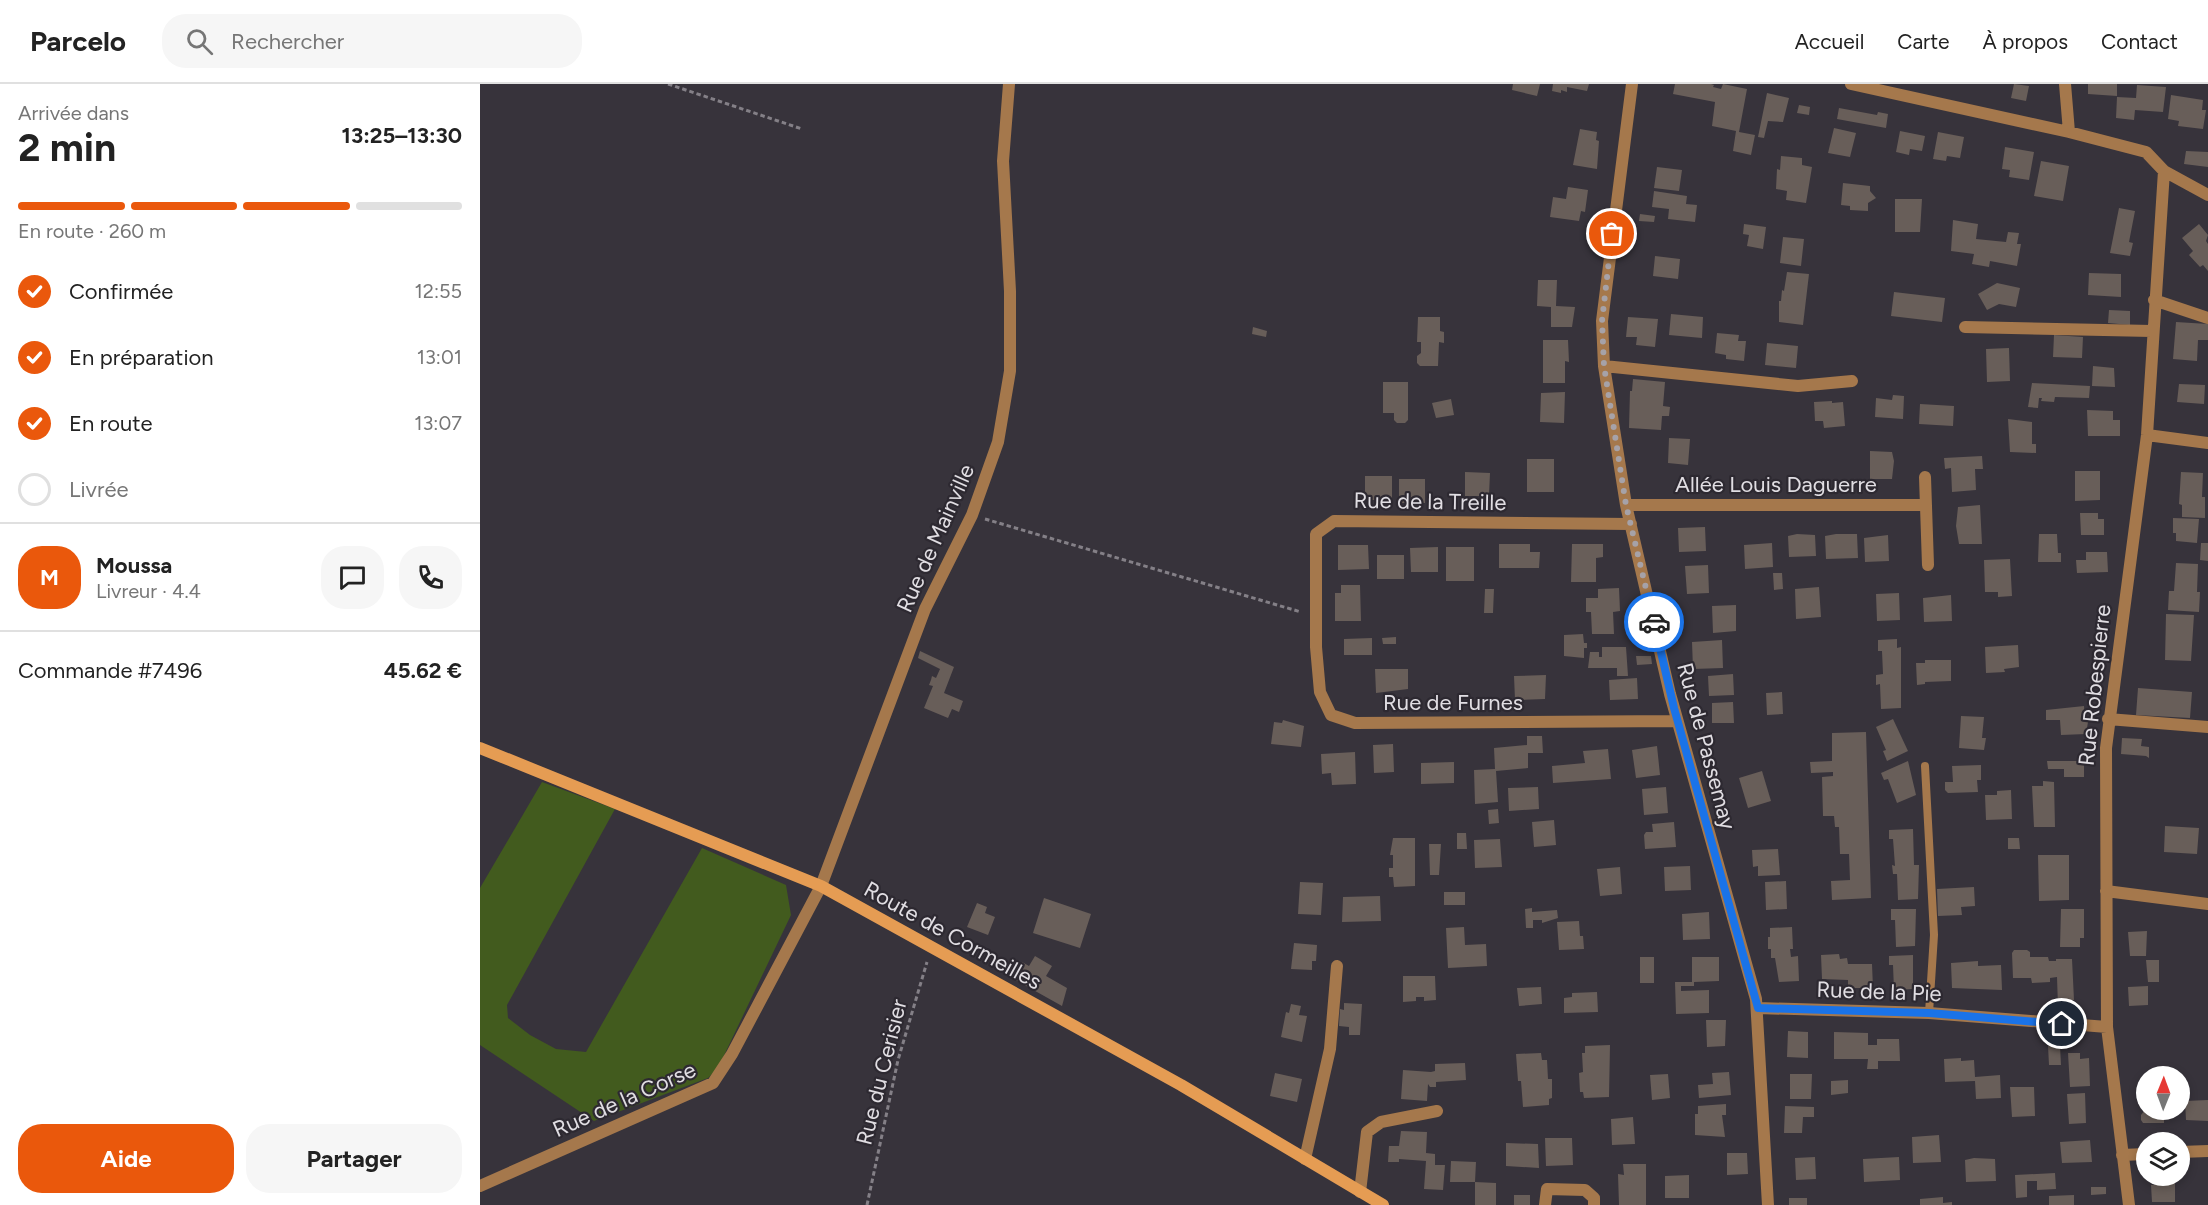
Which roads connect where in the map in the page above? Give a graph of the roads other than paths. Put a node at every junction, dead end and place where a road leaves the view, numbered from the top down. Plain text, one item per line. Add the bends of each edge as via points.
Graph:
1 (1009, 84) edge
2 (1632, 84) edge
3 (1851, 84) edge
4 (2066, 84) edge
5 (2069, 132) junction
6 (2164, 171) junction
7 (2208, 195) edge
8 (2154, 300) junction
9 (2208, 318) edge
10 (1965, 327) dead end
11 (2152, 331) junction
12 (1604, 366) junction
13 (1852, 381) dead end
14 (2146, 435) junction
15 (2208, 443) edge
16 (1925, 477) dead end
17 (1626, 505) junction
18 (1926, 505) junction
19 (1631, 524) junction
20 (1928, 565) dead end
21 (1317, 617) joint
22 (2108, 719) junction
23 (1677, 721) junction
24 (2208, 727) edge
25 (480, 748) edge
26 (1925, 766) dead end
27 (821, 886) junction
28 (2106, 891) junction
29 (2208, 904) edge
30 (1337, 966) dead end
31 (1758, 1008) junction
32 (1929, 1013) junction
33 (2107, 1027) junction
34 (1437, 1111) dead end
35 (2208, 1151) edge
36 (2190, 1152) edge
37 (2136, 1154) edge
38 (2122, 1155) junction
39 (1305, 1159) junction
40 (480, 1186) edge
41 (1360, 1192) junction
42 (1383, 1205) edge
43 (1545, 1205) edge
44 (1594, 1205) edge
45 (1768, 1205) edge
46 (2129, 1205) edge

1 - 27 street, Rue de Mainville via 1003,161 1010,371 998,442 972,515 925,609
2 - 12 street, Rue de Passemay via 1602,321
3 - 5 street
4 - 5 street
5 - 6 street via 2146,152
6 - 7 street
6 - 8 street, Rue Robespierre
8 - 9 street
8 - 11 street, Rue Robespierre
10 - 11 street
11 - 14 street, Rue Robespierre
12 - 13 street via 1798,386
12 - 17 street, Rue de Passemay
14 - 15 street
14 - 22 street, Rue Robespierre
16 - 18 street
17 - 18 street, Allée Louis Daguerre
17 - 19 street, Rue de Passemay
18 - 20 street
19 - 21 street, Rue de la Treille via 1334,522 1316,534
19 - 23 street, Rue de Passemay
21 - 23 street, Rue de Furnes via 1320,692 1331,715 1355,723
22 - 24 street
22 - 28 street, Rue Robespierre
23 - 31 street, Rue de Passemay
25 - 27 main road, Route de Cormeilles
26 - 32 lane via 1934,935
27 - 39 main road, Route de Cormeilles via 1181,1085
27 - 40 street, Rue de la Corse via 713,1083
28 - 29 street
28 - 33 street, Rue Robespierre
30 - 39 street via 1330,1049
31 - 32 street, Rue de la Pie
31 - 45 street, Rue de Passemay
32 - 33 street, Rue de la Pie
33 - 38 street, Rue Robespierre
34 - 41 street via 1381,1122 1367,1132
35 - 36 street
37 - 38 street
38 - 46 street, Rue Robespierre
39 - 41 main road, Route de Cormeilles
41 - 42 main road, Route de Cormeilles
43 - 44 street via 1547,1189 1585,1190 1593,1197

